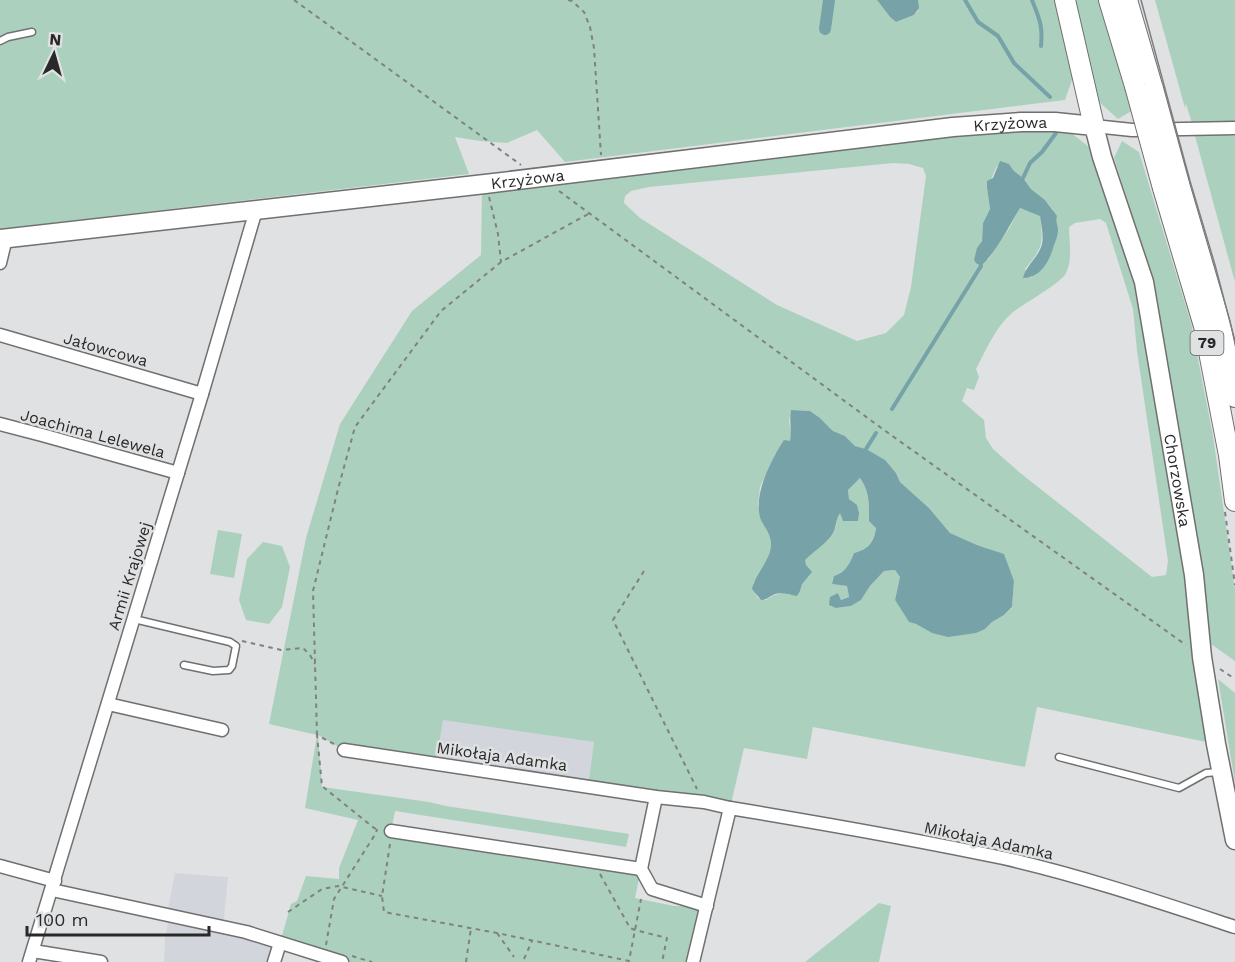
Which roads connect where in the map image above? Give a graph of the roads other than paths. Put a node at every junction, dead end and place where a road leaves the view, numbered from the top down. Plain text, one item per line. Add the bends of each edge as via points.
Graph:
1 (1065, 0) edge
2 (1109, 0) edge
3 (1127, 0) edge
4 (32, 32) dead end
5 (0, 41) edge
6 (1144, 88) junction
7 (1094, 126) junction
8 (1235, 128) edge
9 (1171, 186) junction
10 (256, 210) junction
11 (3, 239) edge
12 (0, 262) edge
13 (0, 335) edge
14 (202, 394) junction
15 (1235, 397) edge
16 (0, 424) edge
17 (178, 473) junction
18 (1235, 501) edge
19 (134, 619) junction
20 (184, 665) dead end
21 (108, 704) junction
22 (222, 730) dead end
23 (344, 750) road end
24 (1059, 757) dead end
25 (1221, 772) junction
26 (656, 797) junction
27 (729, 808) junction
28 (391, 831) road end
29 (1235, 840) edge
30 (0, 866) edge
31 (641, 869) junction
32 (53, 886) junction
33 (706, 906) junction
34 (1235, 927) edge
35 (280, 943) junction
36 (31, 956) edge
37 (101, 962) edge
38 (274, 962) edge
39 (342, 962) edge
40 (693, 962) edge

1 - 7 main road
2 - 6 main road, 79
3 - 6 main road, 79
4 - 5 lane
6 - 9 main road, 79, bridge
7 - 8 street via 1132,130
7 - 10 street, Krzyżowa via 1055,122 953,127
7 - 25 street, Chorzowska via 1144,282 1194,575 1202,657
9 - 15 main road, 79 via 1220,324
9 - 18 main road, 79 via 1204,326
10 - 11 street, Krzyżowa
10 - 14 street, Armii Krajowej
11 - 12 street
13 - 14 street, Jałowcowa
14 - 17 street, Armii Krajowej
16 - 17 street, Joachima Lelewela
17 - 19 street, Armii Krajowej
19 - 20 lane via 236,646 229,670
19 - 21 street, Armii Krajowej
21 - 22 street
21 - 32 street, Armii Krajowej
23 - 26 street, Mikołaja Adamka
24 - 25 lane via 1179,788 1206,773
25 - 29 street, Chorzowska
26 - 27 street, Mikołaja Adamka
26 - 31 street
27 - 33 street
27 - 34 street, Mikołaja Adamka via 1005,859 1087,879
28 - 31 street
30 - 32 street
31 - 33 street via 652,888
32 - 35 street
32 - 36 street, Armii Krajowej
33 - 40 street
35 - 38 street
35 - 39 street
36 - 37 street, Armii Krajowej

